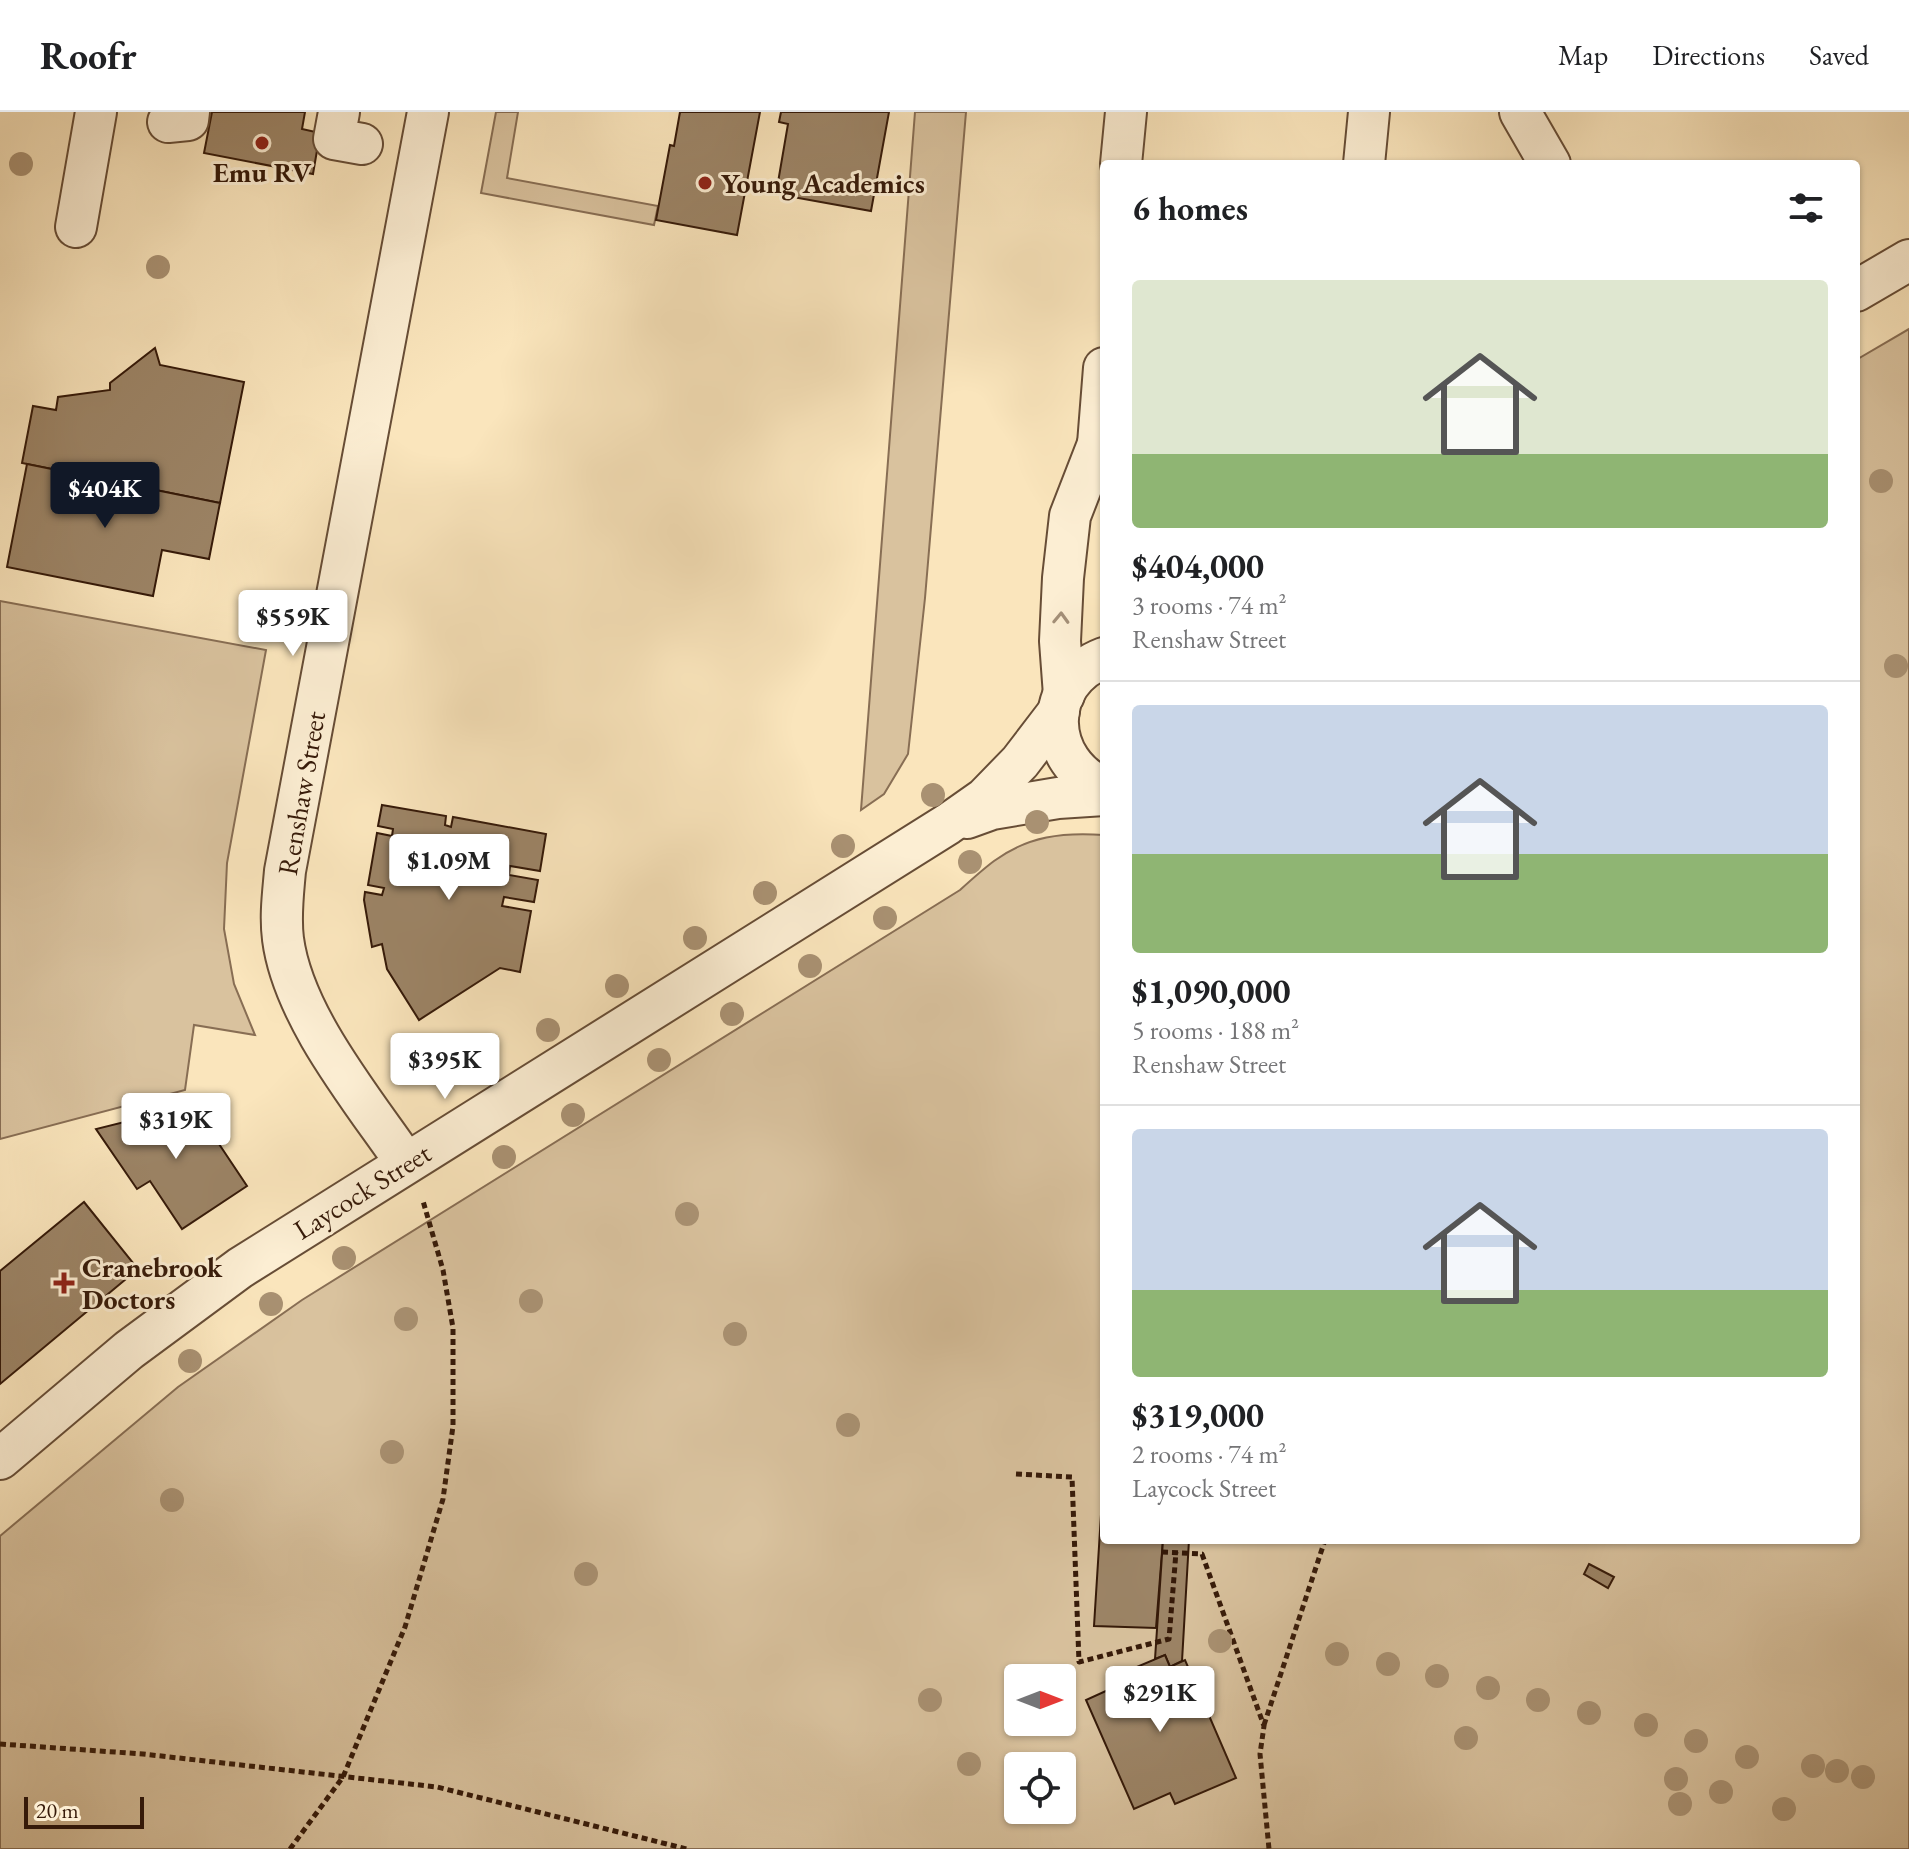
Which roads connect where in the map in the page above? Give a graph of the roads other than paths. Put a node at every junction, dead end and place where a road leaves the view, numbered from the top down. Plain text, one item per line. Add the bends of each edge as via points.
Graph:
1 (96, 112) edge
2 (339, 112) edge
3 (428, 112) edge
4 (1126, 112) edge
5 (1369, 112) edge
6 (1520, 112) edge
7 (362, 144) dead end
8 (1121, 160) edge
9 (1364, 160) edge
10 (1548, 160) edge
11 (76, 227) dead end
12 (1909, 260) edge
13 (1860, 289) edge
14 (1100, 419) edge
15 (1098, 444) junction
16 (1100, 459) edge
17 (1100, 660) edge
18 (1062, 703) junction
19 (1100, 786) edge
20 (1100, 795) edge
21 (948, 824) junction
22 (406, 1163) junction
23 (0, 1459) edge

1 - 11 street
2 - 7 street via 334,139
3 - 22 street, Renshaw Street via 281,910 286,954 313,1024
4 - 8 street
5 - 9 street
6 - 10 street
12 - 13 street
14 - 15 street
15 - 16 street
18 -> 15 street via 1060,641 1070,516
17 - 18 street, Laycock Street via 1069,685
18 - 19 street via 1058,733 1065,754 1086,779
18 - 21 street, Laycock Street via 1020,762 985,798
20 - 21 street, Laycock Street via 992,809
21 - 22 street, Laycock Street
22 - 23 street, Laycock Street via 240,1268 129,1350

